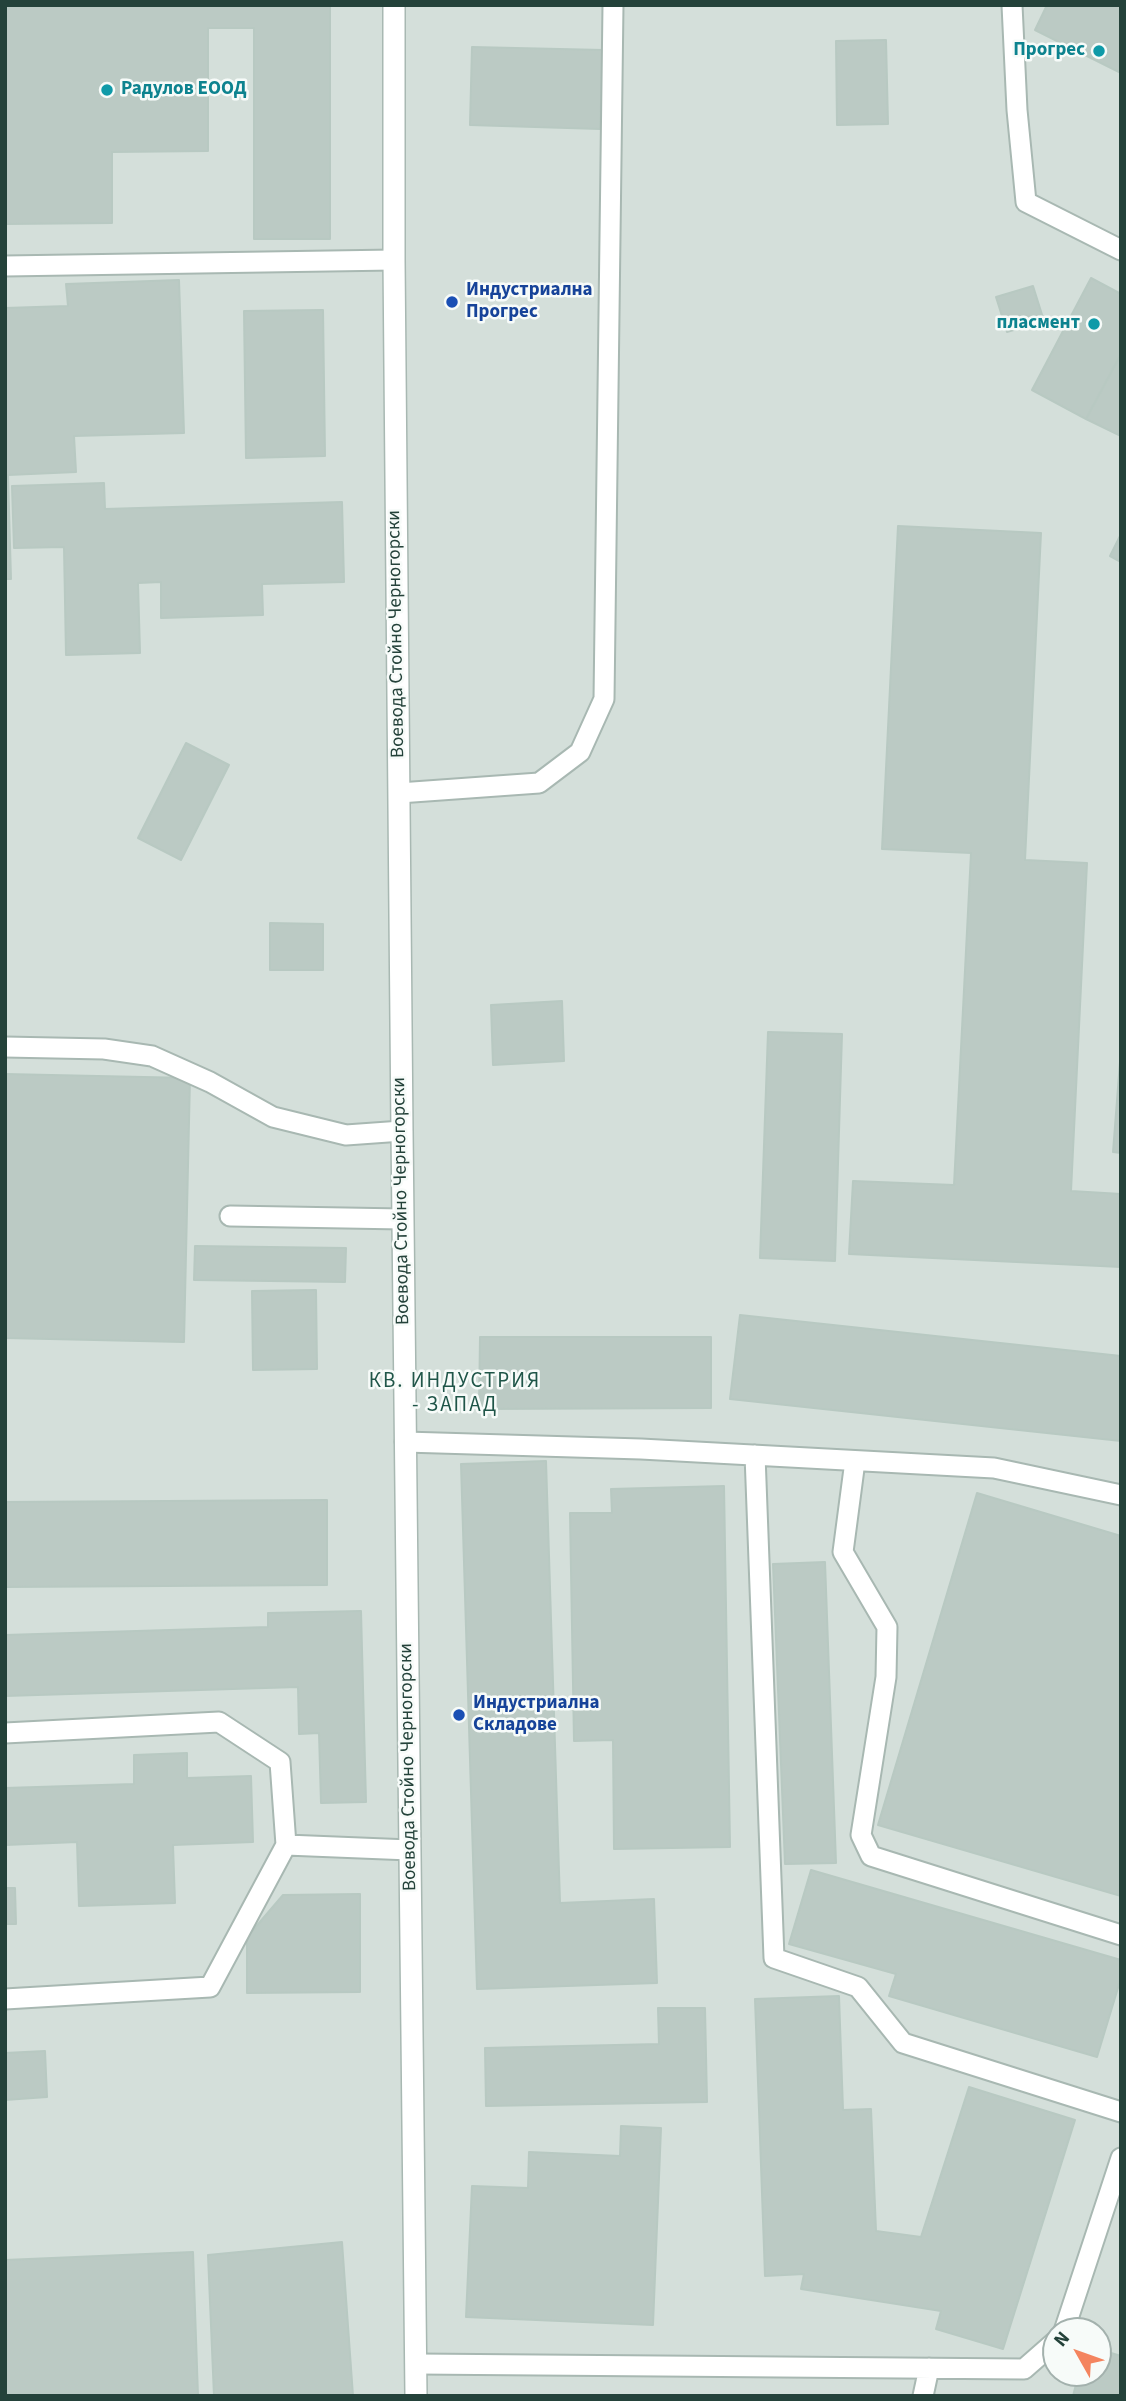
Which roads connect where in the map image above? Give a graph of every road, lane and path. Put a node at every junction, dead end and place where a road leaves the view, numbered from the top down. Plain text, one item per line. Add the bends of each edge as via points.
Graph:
1 (394, 5) edge
2 (613, 5) edge
3 (1012, 5) edge
4 (1121, 250) edge
5 (394, 260) junction
6 (5, 265) edge
7 (399, 793) junction
8 (5, 1047) edge
9 (402, 1131) junction
10 (230, 1216) dead end
11 (403, 1219) junction
12 (405, 1442) junction
13 (755, 1455) junction
14 (855, 1461) junction
15 (1121, 1495) edge
16 (5, 1733) edge
17 (286, 1845) junction
18 (410, 1850) junction
19 (1121, 1935) edge
20 (5, 1998) edge
21 (1121, 2112) edge
22 (1121, 2158) edge
23 (1069, 2317) edge
24 (1042, 2353) edge
25 (416, 2364) junction
26 (929, 2368) junction
27 (416, 2396) edge
28 (923, 2396) edge

1 - 5 street, Воевода Стойно Черногорски
2 - 7 lane via 604,699 580,752 539,783
3 - 4 lane via 1026,202
5 - 6 lane
5 - 7 street, Воевода Стойно Черногорски
7 - 9 street, Воевода Стойно Черногорски
8 - 9 lane via 104,1049 152,1056 273,1117 346,1135
9 - 11 street, Воевода Стойно Черногорски
10 - 11 lane
11 - 12 street, Воевода Стойно Черногорски
12 - 13 lane
12 - 18 street, Воевода Стойно Черногорски
13 - 14 lane
13 - 21 lane via 774,1958 858,1987 903,2043
14 - 15 lane via 994,1468
14 - 19 lane via 843,1552 887,1627 886,1677 861,1835 871,1856
16 - 17 lane via 219,1721 280,1762
17 - 18 lane
17 - 20 lane via 210,1987
18 - 25 street, Воевода Стойно Черногорски
22 - 23 lane
24 - 26 lane via 1024,2369
25 - 26 lane
25 - 27 street, Воевода Стойно Черногорски
26 - 28 lane

